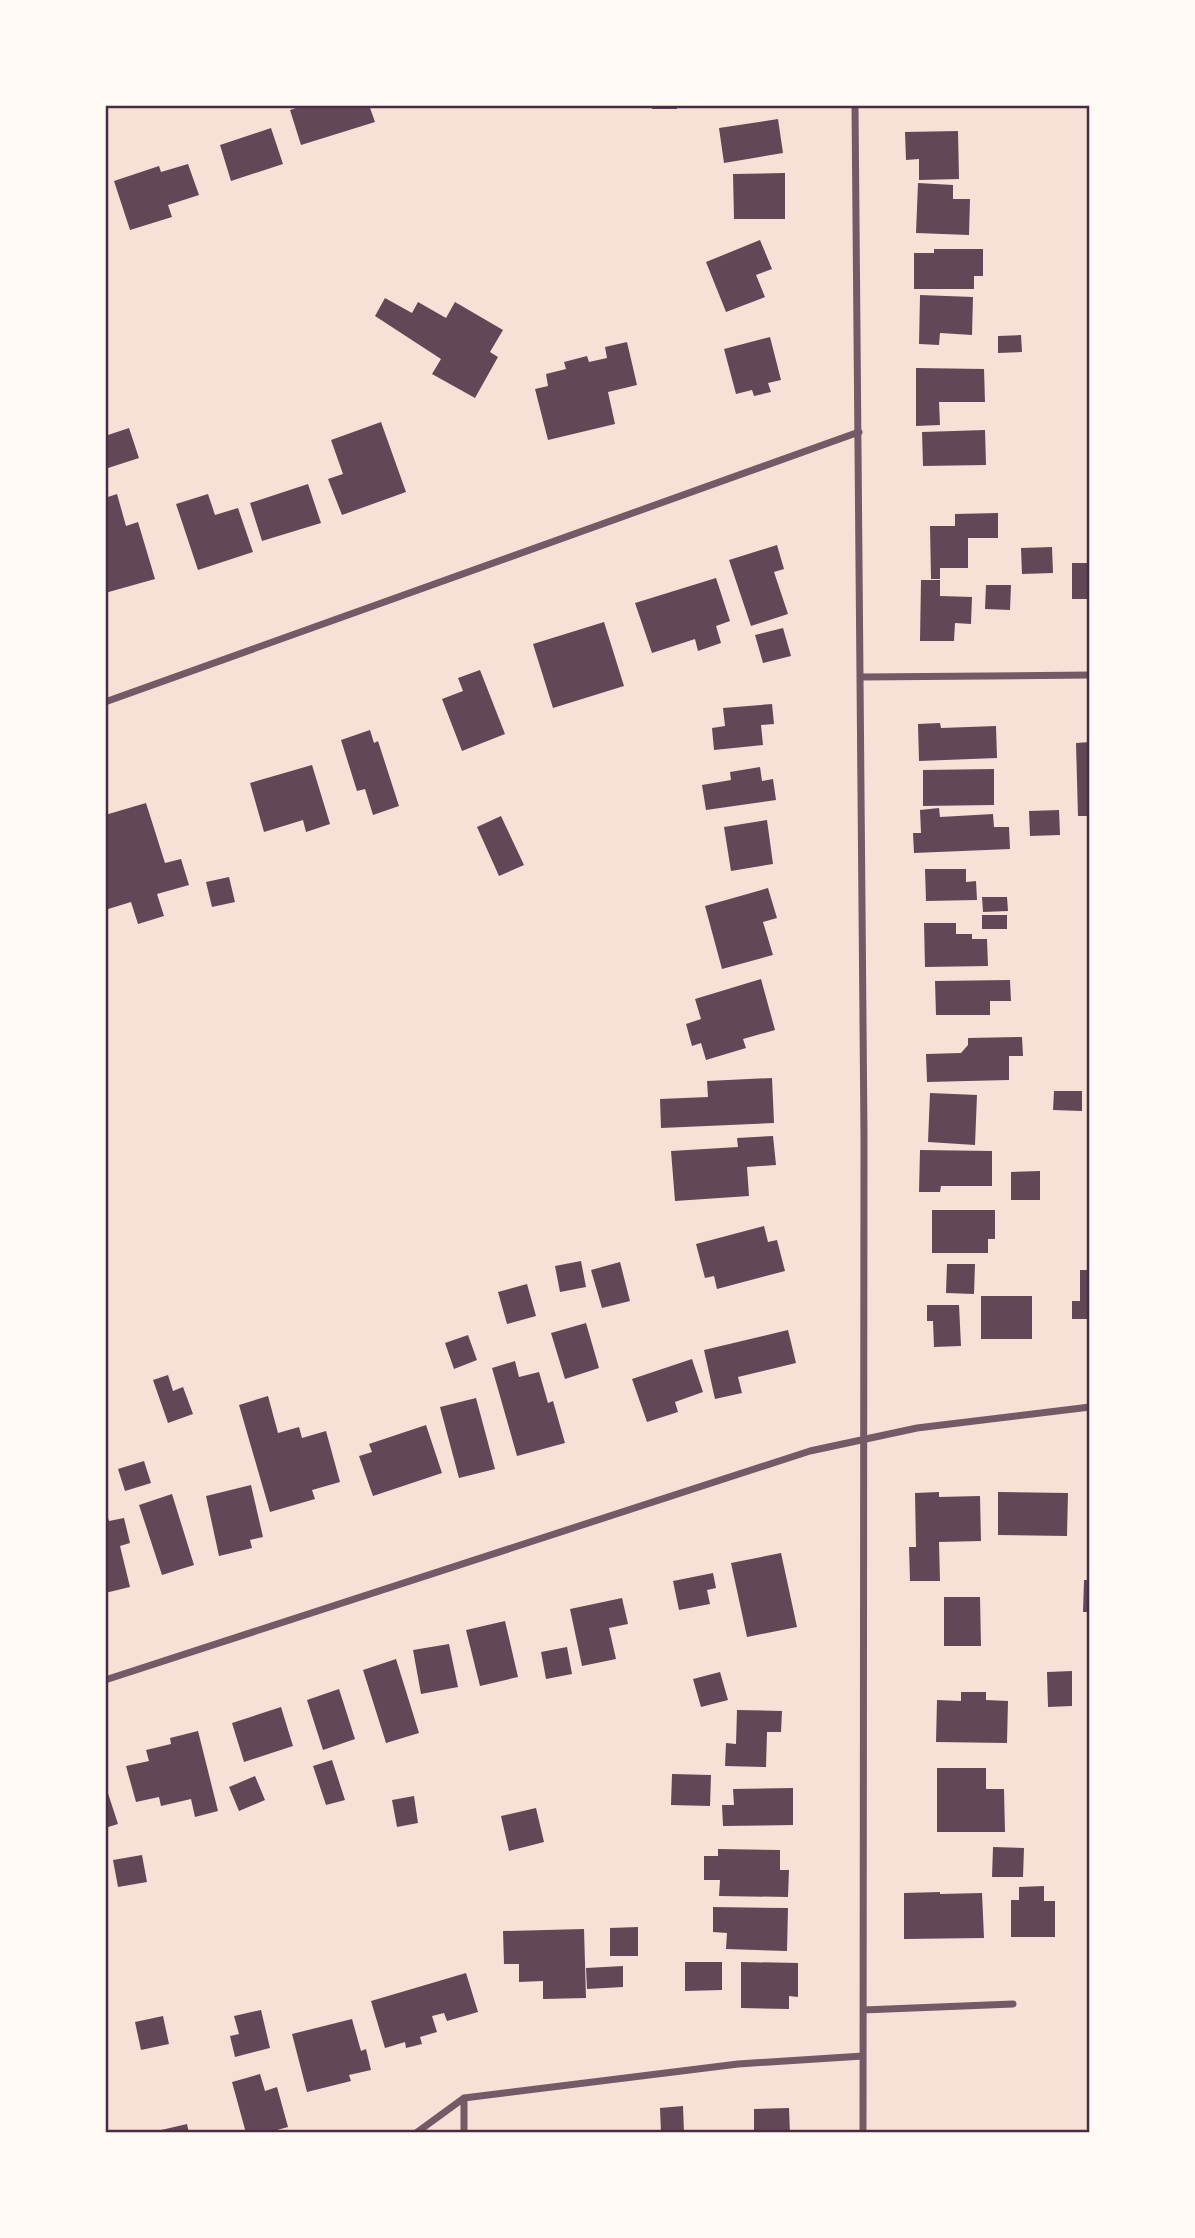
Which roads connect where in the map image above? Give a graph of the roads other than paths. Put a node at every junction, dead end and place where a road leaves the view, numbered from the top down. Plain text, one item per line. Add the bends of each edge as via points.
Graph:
1 (855, 105) edge
2 (859, 432) junction
3 (1090, 675) edge
4 (862, 677) junction
5 (105, 702) edge
6 (1090, 1407) edge
7 (863, 1440) junction
8 (105, 1680) edge
9 (1013, 2004) dead end
10 (863, 2010) junction
11 (863, 2056) junction
12 (464, 2098) junction
13 (416, 2133) edge
14 (464, 2133) edge
15 (863, 2133) edge

1 - 2 street
2 - 4 street
2 - 5 street
3 - 4 street
4 - 7 street
6 - 7 street via 917,1428
7 - 8 street via 810,1451
7 - 10 street
9 - 10 street
10 - 11 street
11 - 12 street via 738,2064
11 - 15 street
12 - 13 street
12 - 14 street

